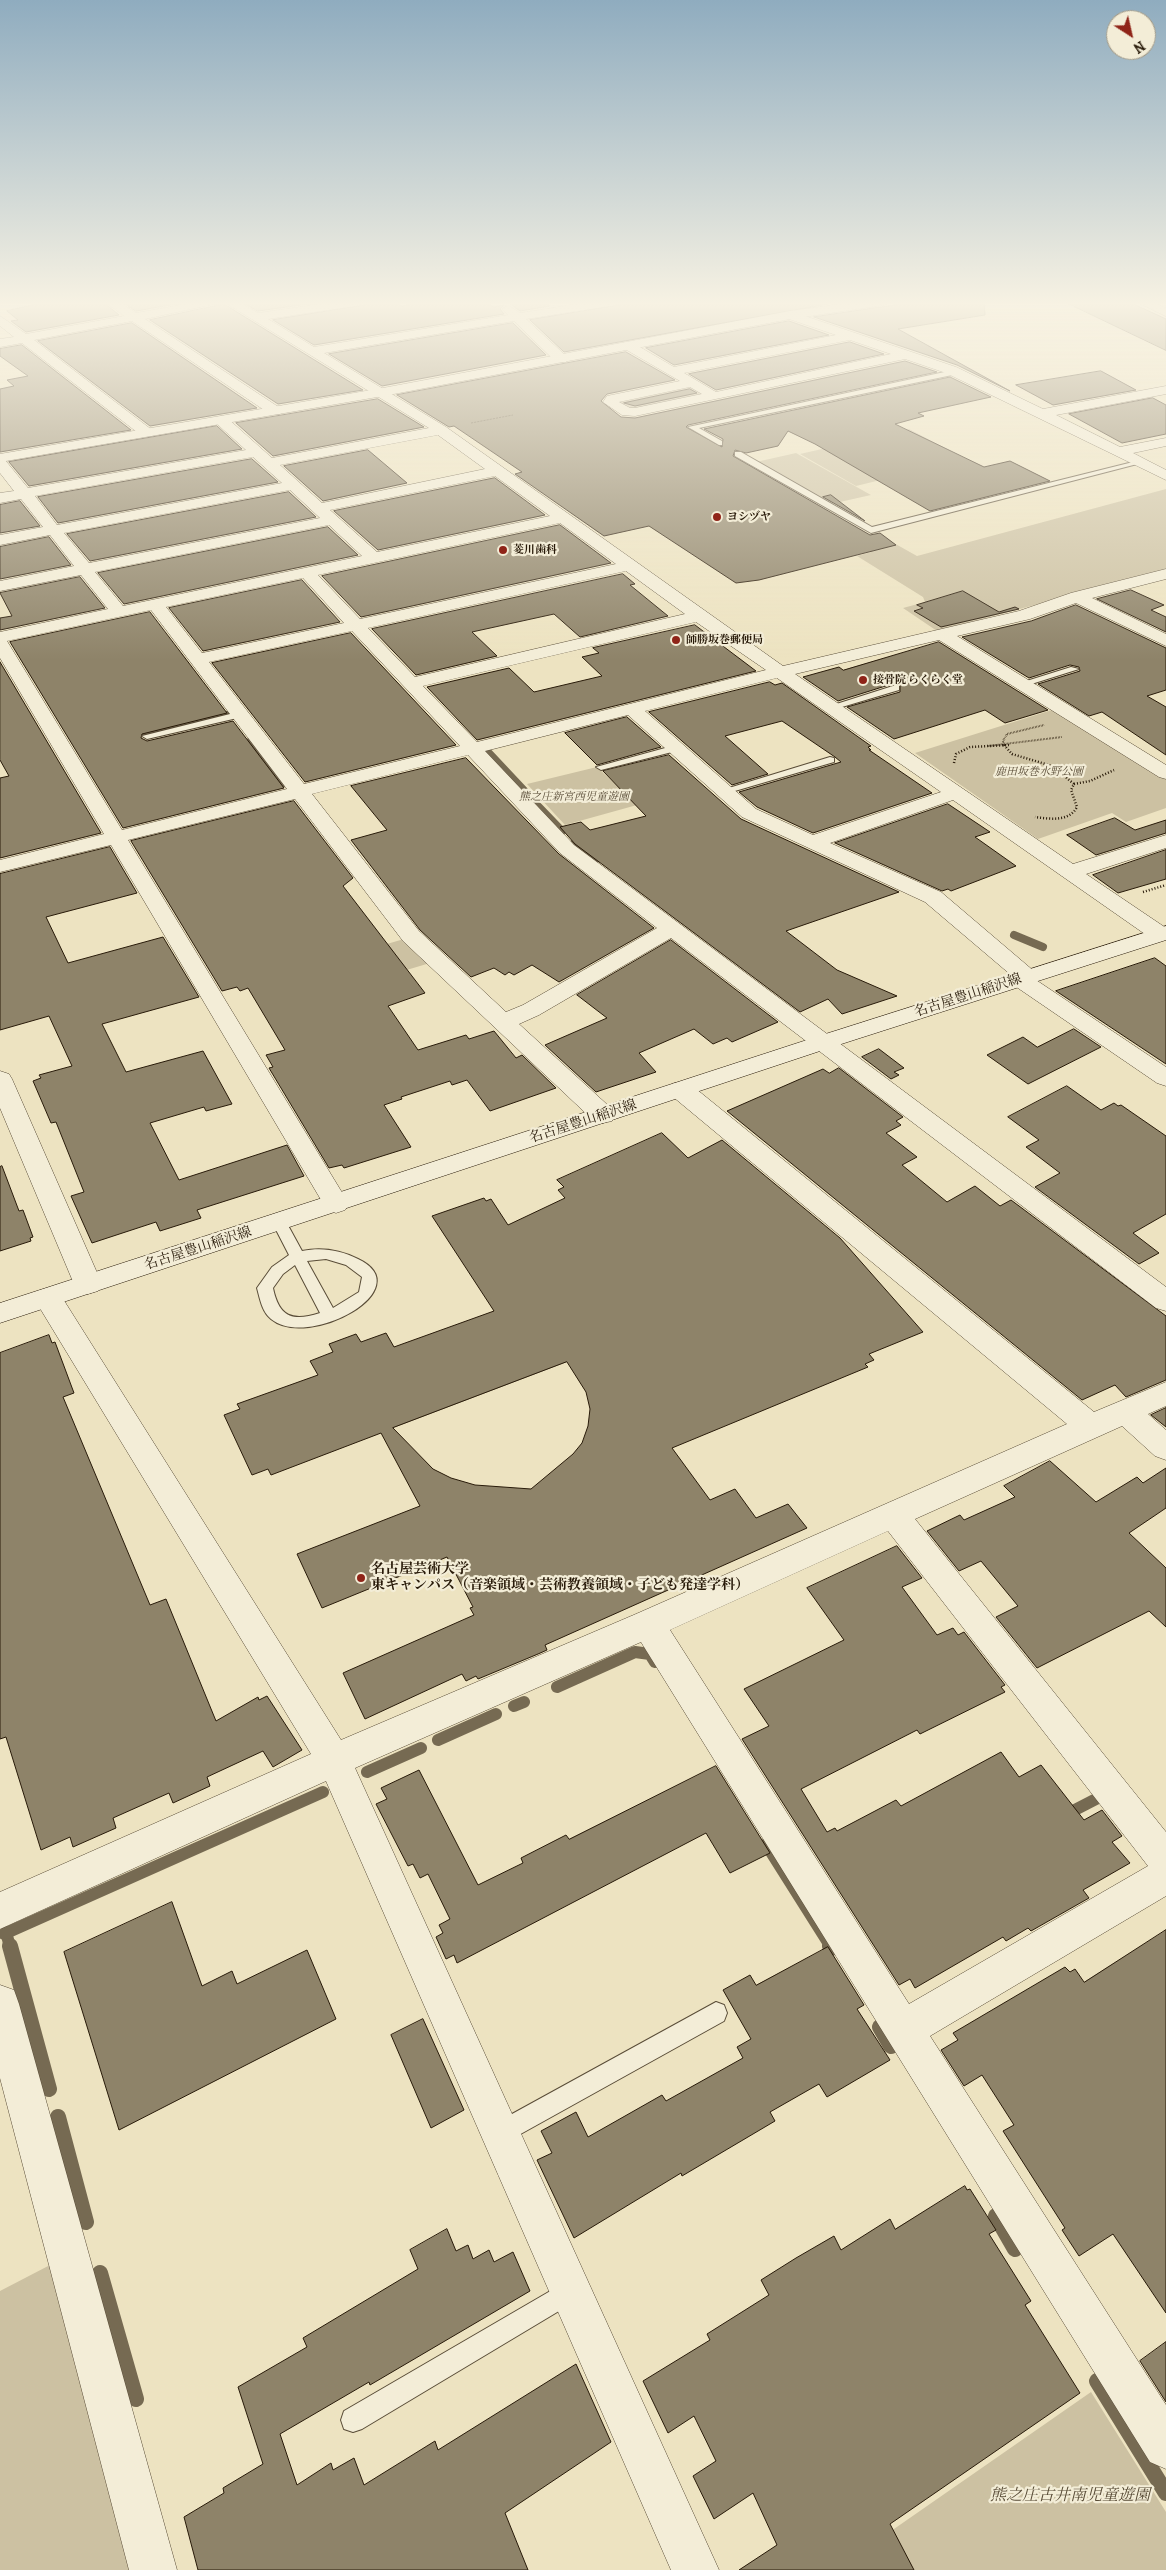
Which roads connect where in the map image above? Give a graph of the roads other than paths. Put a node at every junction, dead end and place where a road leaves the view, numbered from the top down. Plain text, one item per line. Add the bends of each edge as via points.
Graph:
1 (131, 421) edge
2 (216, 421) edge
3 (222, 421) edge
4 (427, 421) edge
5 (721, 421) edge
6 (1059, 421) edge
7 (441, 430) junction
8 (147, 433) junction
9 (719, 442) dead end
10 (1166, 442) edge
11 (0, 444) edge
12 (1120, 451) junction
13 (257, 452) junction
14 (738, 454) dead end
15 (4, 459) edge
16 (1141, 462) junction
17 (270, 463) junction
18 (499, 471) junction
19 (1166, 476) edge
20 (293, 485) junction
21 (24, 494) junction
22 (0, 498) edge
23 (319, 508) junction
24 (563, 518) junction
25 (332, 520) junction
26 (54, 530) junction
27 (0, 540) edge
28 (374, 558) junction
29 (629, 566) junction
30 (86, 569) junction
31 (306, 572) junction
32 (1166, 574) edge
33 (0, 586) edge
34 (1076, 597) junction
35 (156, 604) junction
36 (119, 612) junction
37 (699, 616) junction
38 (356, 625) junction
39 (943, 635) junction
40 (0, 637) edge
41 (1166, 641) edge
42 (0, 642) edge
43 (200, 659) junction
44 (1074, 669) dead end
45 (781, 672) junction
46 (412, 683) junction
47 (1022, 684) junction
48 (896, 688) dead end
49 (832, 707) junction
50 (632, 709) junction
51 (242, 714) junction
52 (148, 736) dead end
53 (473, 748) junction
54 (676, 748) junction
55 (830, 760) dead end
56 (601, 767) dead end
57 (1160, 769) edge
58 (300, 791) junction
59 (724, 791) junction
60 (956, 793) junction
61 (117, 837) junction
62 (1166, 841) edge
63 (812, 842) junction
64 (0, 866) edge
65 (1070, 872) junction
66 (673, 928) junction
67 (1163, 934) edge
68 (1023, 978) junction
69 (503, 1022) junction
70 (824, 1042) junction
71 (1166, 1078) edge
72 (0, 1079) edge
73 (680, 1090) junction
74 (603, 1115) junction
75 (336, 1204) junction
76 (279, 1222) junction
77 (297, 1256) junction
78 (88, 1284) junction
79 (48, 1298) junction
80 (1166, 1301) edge
81 (0, 1313) edge
82 (329, 1314) junction
83 (1166, 1393) edge
84 (1125, 1412) junction
85 (1090, 1426) junction
86 (1166, 1448) edge
87 (894, 1515) junction
88 (648, 1624) junction
89 (334, 1760) junction
90 (1166, 1860) edge
91 (1166, 1876) edge
92 (0, 1911) edge
93 (0, 2004) edge
94 (716, 2013) dead end
95 (904, 2029) junction
96 (500, 2133) junction
97 (571, 2291) junction
98 (353, 2420) dead end
99 (1166, 2446) edge
100 (153, 2570) edge
101 (695, 2570) edge

1 - 8 street
2 - 8 street
3 - 13 street
4 - 7 street
5 - 9 lane via 692,427
6 - 12 street
7 - 17 street
7 - 18 street
8 - 15 street
10 - 12 street
11 - 15 street
12 - 16 street
13 - 17 street
13 - 21 street
14 - 16 lane via 871,530
15 - 21 street
16 - 19 street
17 - 20 street
18 - 23 street
18 - 24 street
20 - 23 street
20 - 26 street
21 - 22 street
21 - 26 street
23 - 25 street
24 - 28 street
24 - 29 street
25 - 28 street
25 - 30 street
26 - 27 street
26 - 30 street
28 - 31 street
29 - 37 street
29 - 38 street
30 - 33 street
30 - 36 street
31 - 35 street
31 - 38 street
32 - 34 street
34 - 39 street via 1024,615
34 - 41 street
35 - 36 street
35 - 43 street
36 - 40 street
37 - 45 street
37 - 46 street
38 - 43 street
38 - 46 street
39 - 45 street
39 - 47 street
42 - 61 street
43 - 51 street
44 - 47 lane
45 - 49 street
45 - 50 street
46 - 53 street
47 - 57 street
48 - 49 lane
49 - 60 street
50 - 53 street
50 - 54 street
51 - 52 lane
51 - 58 street
53 - 58 street
53 - 66 street via 568,849
54 - 56 lane
54 - 59 street
55 - 59 lane
58 - 61 street
58 - 69 street via 411,936
59 - 63 street via 749,813
60 - 63 street
60 - 65 street
61 - 64 street
61 - 75 street
62 - 65 street
63 - 68 street via 933,897
65 - 67 street
66 - 69 street via 531,1010
66 - 70 street
67 - 68 street, 名古屋豊山稲沢線
68 - 70 street, 名古屋豊山稲沢線
68 - 71 street
69 - 74 street
70 - 73 street, 名古屋豊山稲沢線
70 - 80 street
72 - 78 street
73 - 74 street, 名古屋豊山稲沢線
73 - 85 street
74 - 75 street, 名古屋豊山稲沢線
75 - 76 street, 名古屋豊山稲沢線
76 - 77 lane
76 - 78 street, 名古屋豊山稲沢線
77 - 82 lane
77 - 82 lane via 275,1272 265,1288 271,1308 287,1321 304,1323
77 - 82 lane via 326,1254 350,1259 366,1269 369,1280 366,1294 355,1304
78 - 79 street, 名古屋豊山稲沢線
79 - 81 street, 名古屋豊山稲沢線
79 - 89 street
83 - 84 street
84 - 85 street
84 - 86 street
85 - 87 street
87 - 88 street
87 - 90 street
88 - 89 street
88 - 95 street
89 - 92 street
89 - 96 street
91 - 95 street
93 - 100 street
94 - 96 lane
95 - 99 street
96 - 97 street
97 - 98 lane
97 - 101 street

